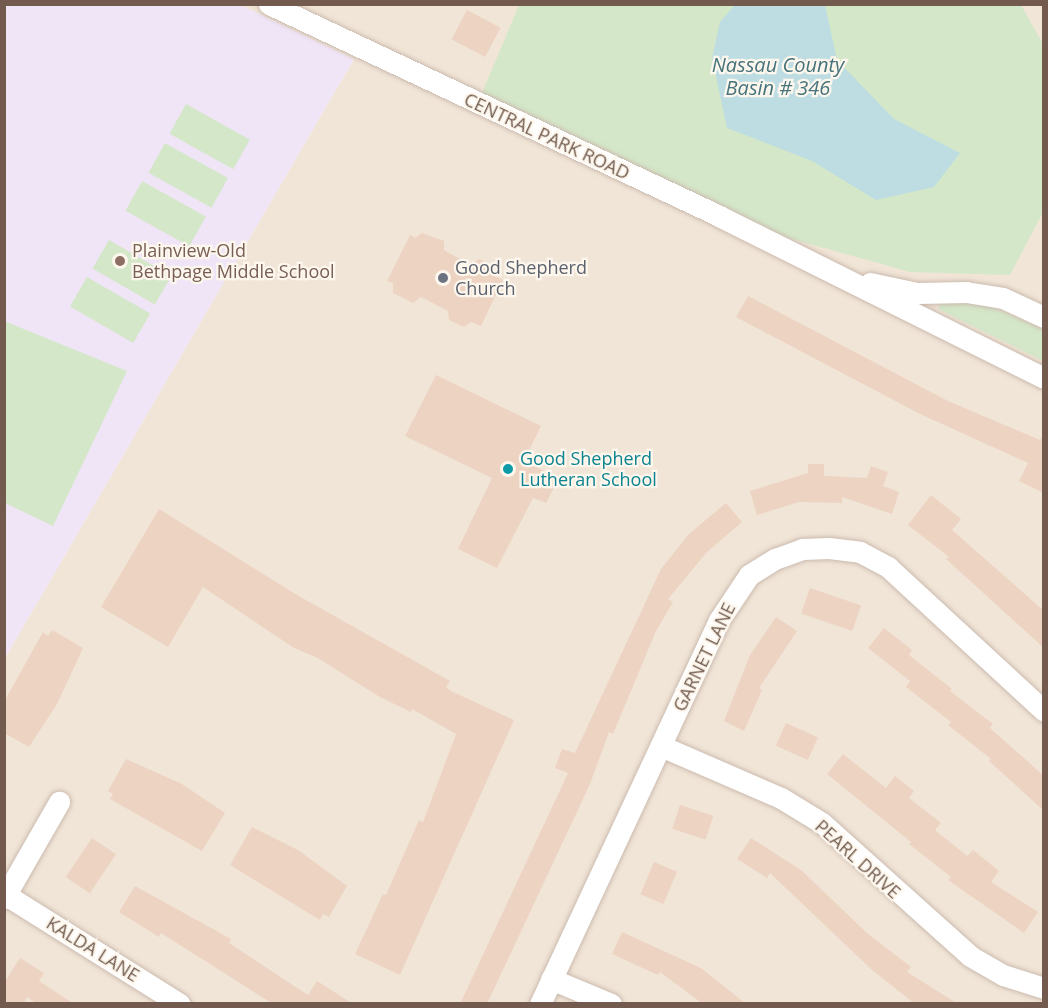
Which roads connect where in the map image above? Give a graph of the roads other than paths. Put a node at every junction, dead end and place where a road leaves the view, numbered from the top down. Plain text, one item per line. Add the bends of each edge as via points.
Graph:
1 (269, 4) edge
2 (308, 12) edge
3 (823, 269) junction
4 (1044, 317) edge
5 (1044, 378) edge
6 (1044, 711) edge
7 (661, 746) junction
8 (59, 802) dead end
9 (5, 897) edge
10 (551, 979) junction
11 (1044, 988) edge
12 (180, 1004) edge
13 (540, 1004) edge
14 (611, 1004) edge

1 - 2 street, CENTRAL PARK ROAD
2 - 3 street, CENTRAL PARK ROAD
3 - 4 street, CENTRAL PARK ROAD via 917,293 966,292 1003,298
3 - 5 street, CENTRAL PARK ROAD
6 - 7 street, GARNET LANE via 888,567 860,552 802,549 749,575 737,590 719,620
7 - 10 street, GARNET LANE
7 - 11 street, PEARL DRIVE via 781,798 822,823 970,956 1004,975
8 - 9 street
9 - 12 street, KALDA LANE
10 - 13 street, GARNET LANE
10 - 14 street

